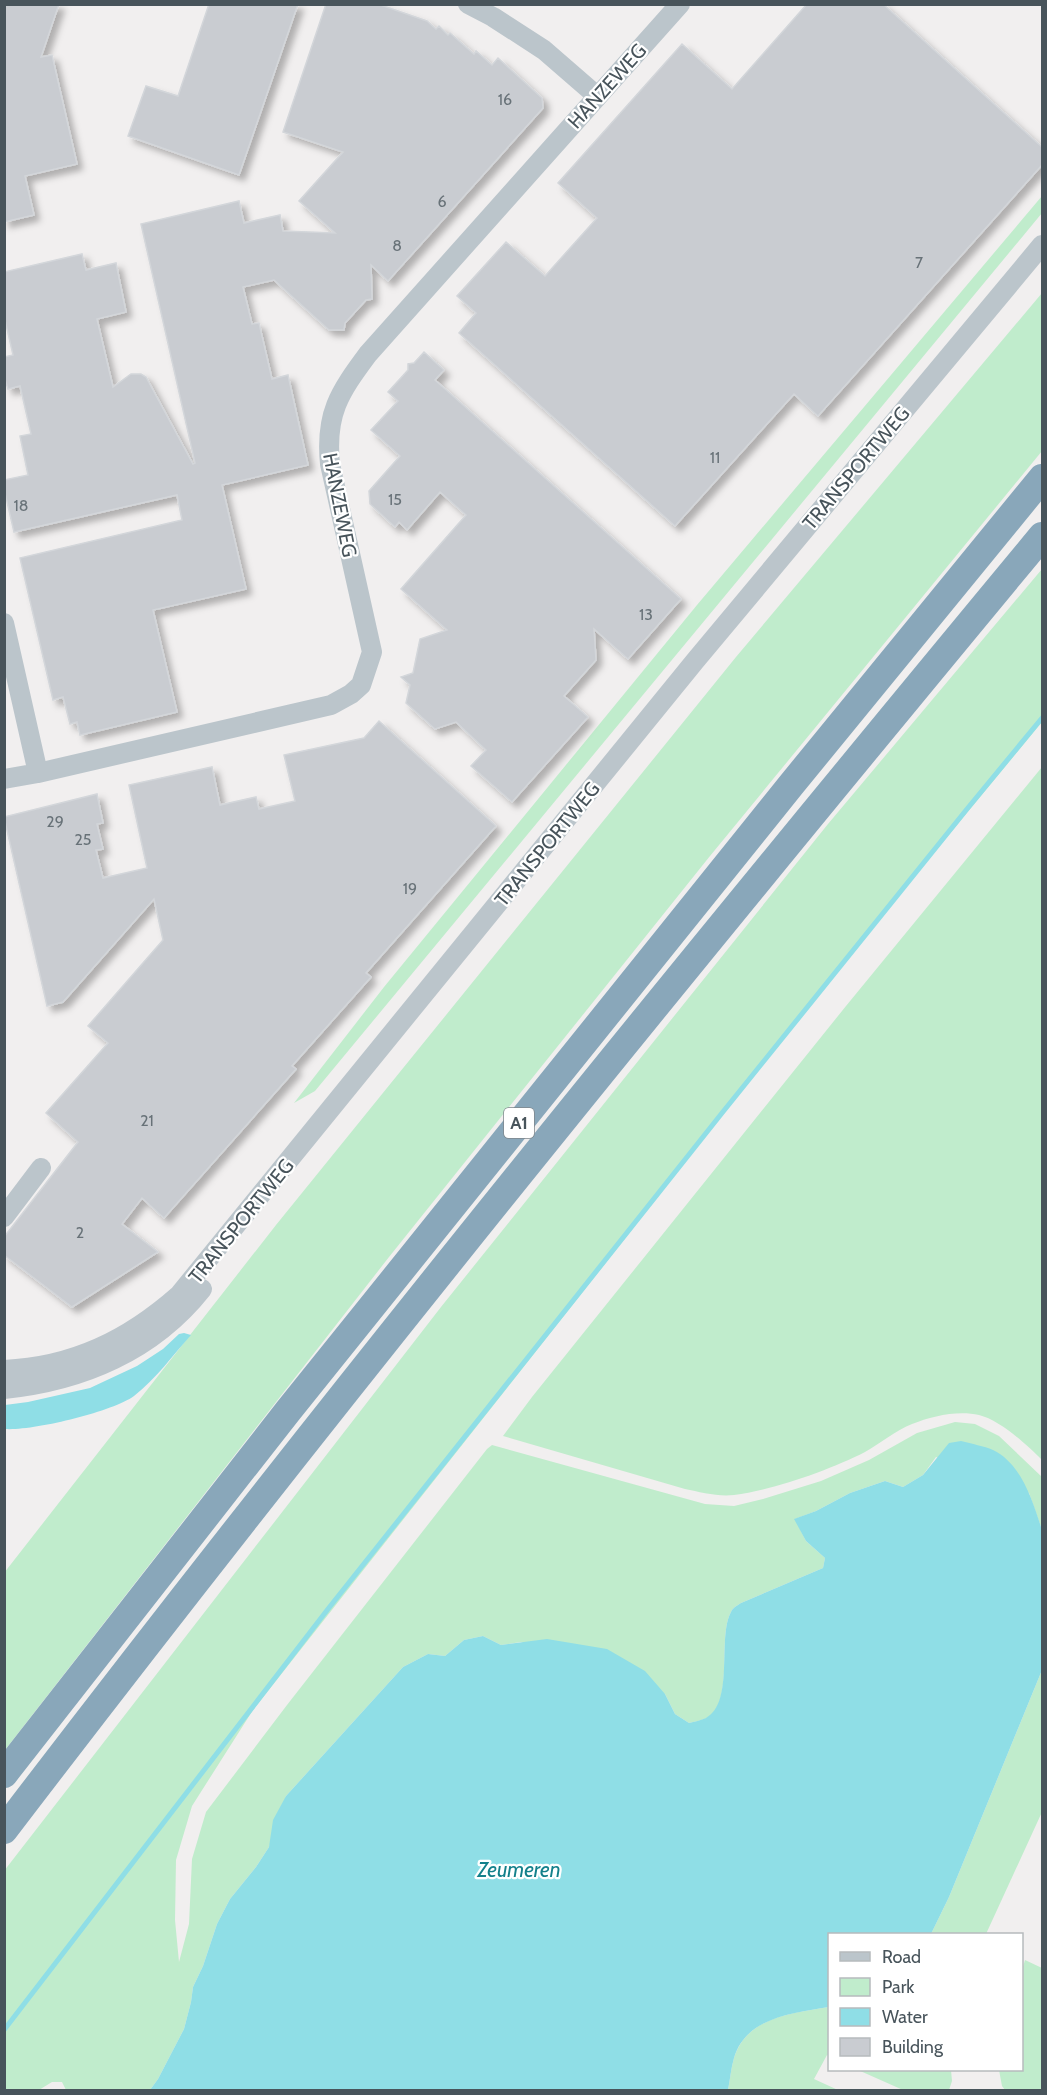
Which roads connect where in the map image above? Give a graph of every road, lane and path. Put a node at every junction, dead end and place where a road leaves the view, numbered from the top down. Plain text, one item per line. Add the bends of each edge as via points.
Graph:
1 (468, 4) edge
2 (680, 4) edge
3 (597, 96) junction
4 (1042, 245) edge
5 (1042, 265) edge
6 (1042, 478) edge
7 (1042, 536) edge
8 (4, 623) edge
9 (38, 773) junction
10 (4, 779) edge
11 (41, 1168) dead end
12 (4, 1217) edge
13 (4, 1370) edge
14 (4, 1389) edge
15 (4, 1774) edge
16 (4, 1830) edge

1 - 3 street via 544,50
2 - 3 street, HANZEWEG
3 - 9 street, HANZEWEG via 368,354 344,387 328,442 372,652 361,685 331,705
4 - 13 street, TRANSPORTWEG via 695,661 179,1295 131,1333 93,1351 45,1365
5 - 14 street, TRANSPORTWEG via 609,786 197,1296 161,1330 111,1362 53,1382
6 - 15 highway, A1 via 288,1410
7 - 16 highway, A1 via 313,1431
8 - 9 street
9 - 10 street, HANZEWEG
11 - 12 street

